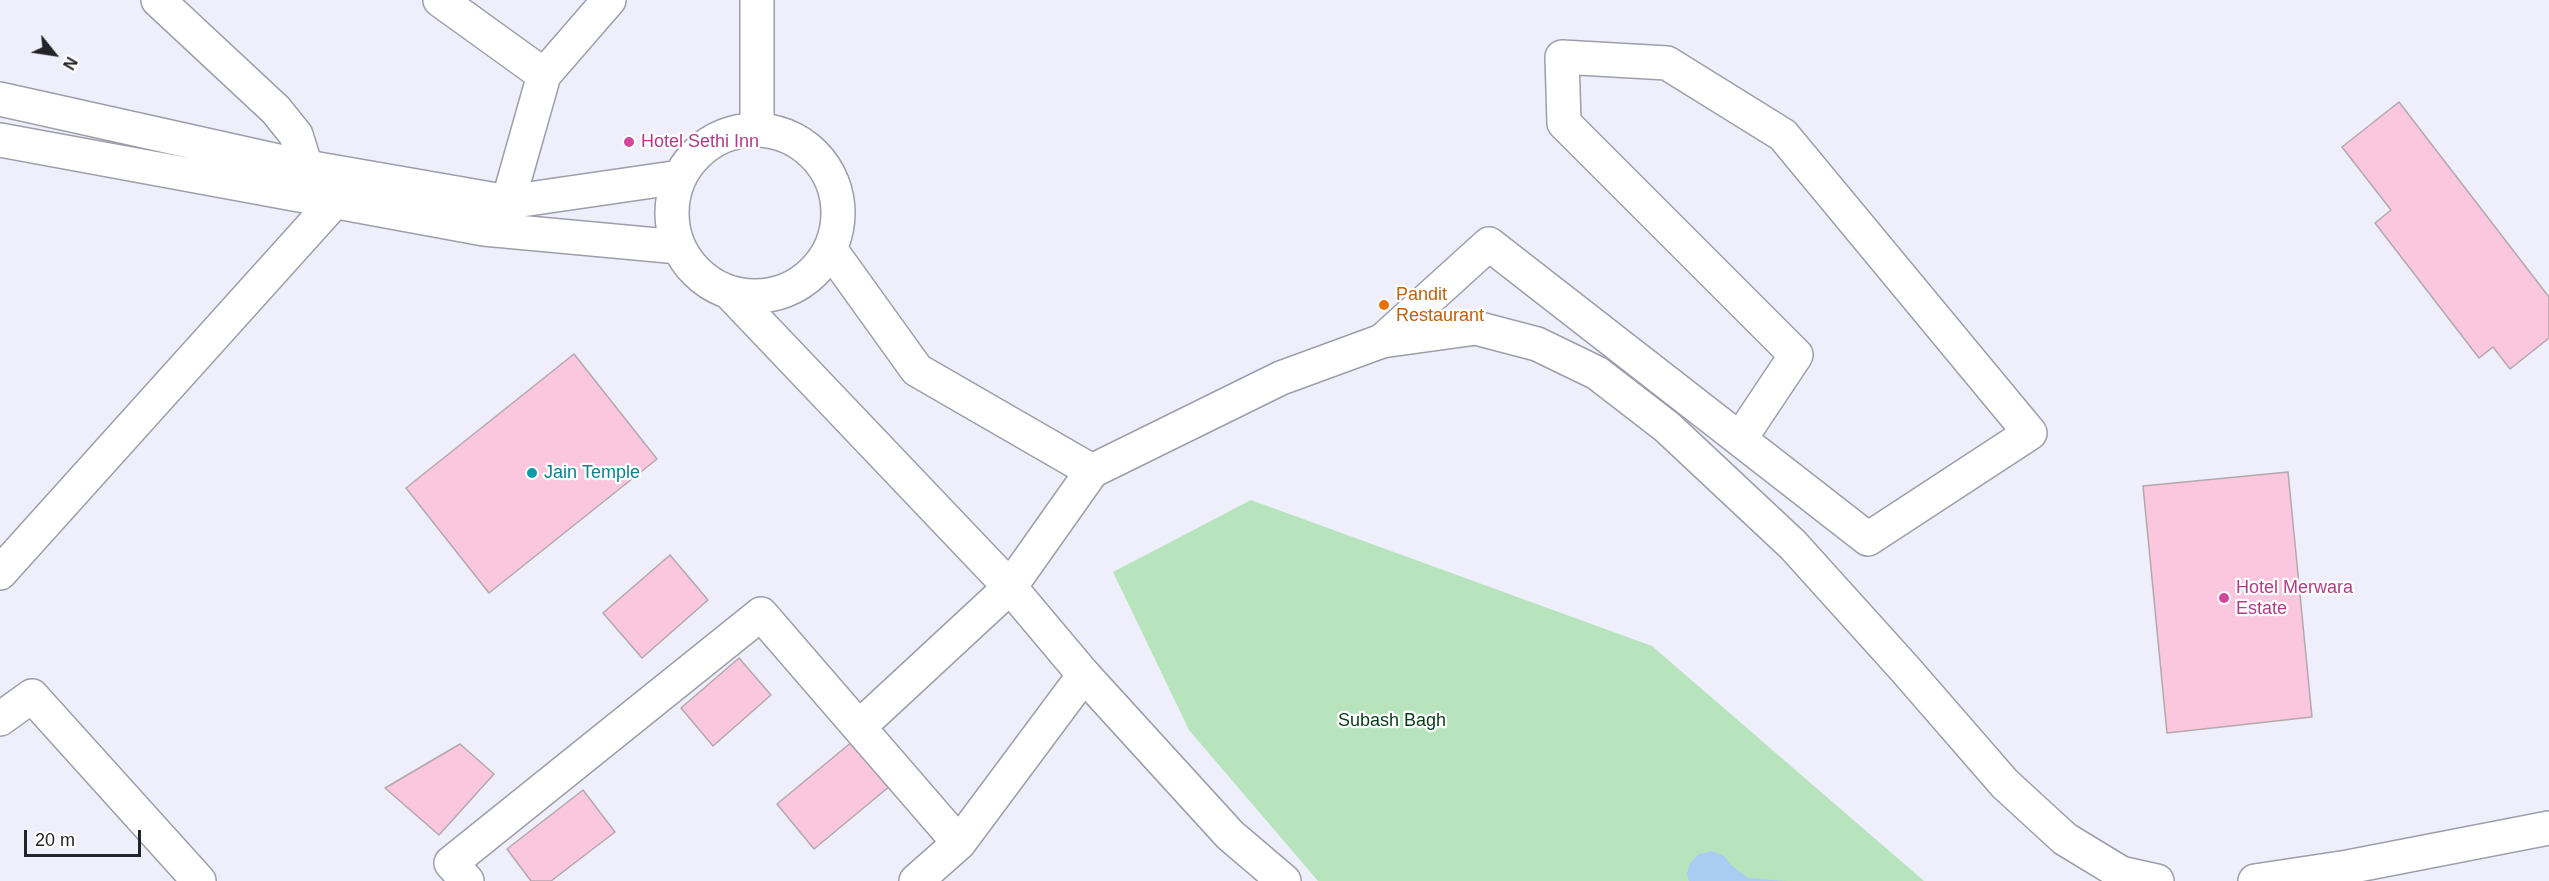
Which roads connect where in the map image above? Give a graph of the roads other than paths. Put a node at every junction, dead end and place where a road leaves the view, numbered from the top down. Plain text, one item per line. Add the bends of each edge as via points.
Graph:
1 (158, 0) edge
2 (440, 0) edge
3 (609, 0) edge
4 (757, 0) edge
5 (544, 75) junction
6 (0, 99) edge
7 (0, 117) edge
8 (757, 129) junction
9 (0, 140) edge
10 (306, 167) junction
11 (680, 177) junction
12 (334, 202) junction
13 (505, 216) junction
14 (679, 247) junction
15 (830, 249) junction
16 (730, 293) junction
17 (1382, 341) junction
18 (1740, 439) junction
19 (1092, 471) junction
20 (0, 573) edge
21 (1011, 587) junction
22 (1084, 675) junction
23 (0, 719) edge
24 (859, 727) junction
25 (2549, 828) edge
26 (959, 843) junction
27 (199, 881) edge
28 (467, 881) edge
29 (916, 881) edge
30 (1284, 881) edge
31 (2157, 881) edge
32 (2256, 881) edge

1 - 10 main road via 276,110 296,135
2 - 5 main road
3 - 5 main road
4 - 8 main road
5 - 13 main road
6 - 10 main road
7 - 13 main road
8 - 11 main road via 734,132 711,142
8 - 15 main road via 781,133 802,143 820,159 832,179 838,202 837,226
9 - 12 main road
10 - 13 main road
11 - 13 main road
11 - 14 main road via 673,200 673,224
12 - 13 main road
12 - 20 main road
13 - 14 main road
14 - 16 main road via 691,267
15 - 16 main road via 817,269 799,284 777,294 754,297
15 - 19 main road via 917,370
16 - 21 main road
17 - 18 main road via 1489,244
17 - 19 main road via 1281,378
17 - 31 main road via 1476,328 1537,344 1597,373 1667,427 1793,545 2005,784 2065,839 2121,873
18 - 18 main road via 1796,355 1564,123 1562,57 1667,63 1784,135 2030,433 1868,539
19 - 21 main road
21 - 22 main road
21 - 24 main road
22 - 26 main road
22 - 30 main road via 1230,835
23 - 27 main road via 32,696
24 - 26 main road
24 - 28 main road via 761,614 451,863
25 - 32 main road
26 - 29 main road

